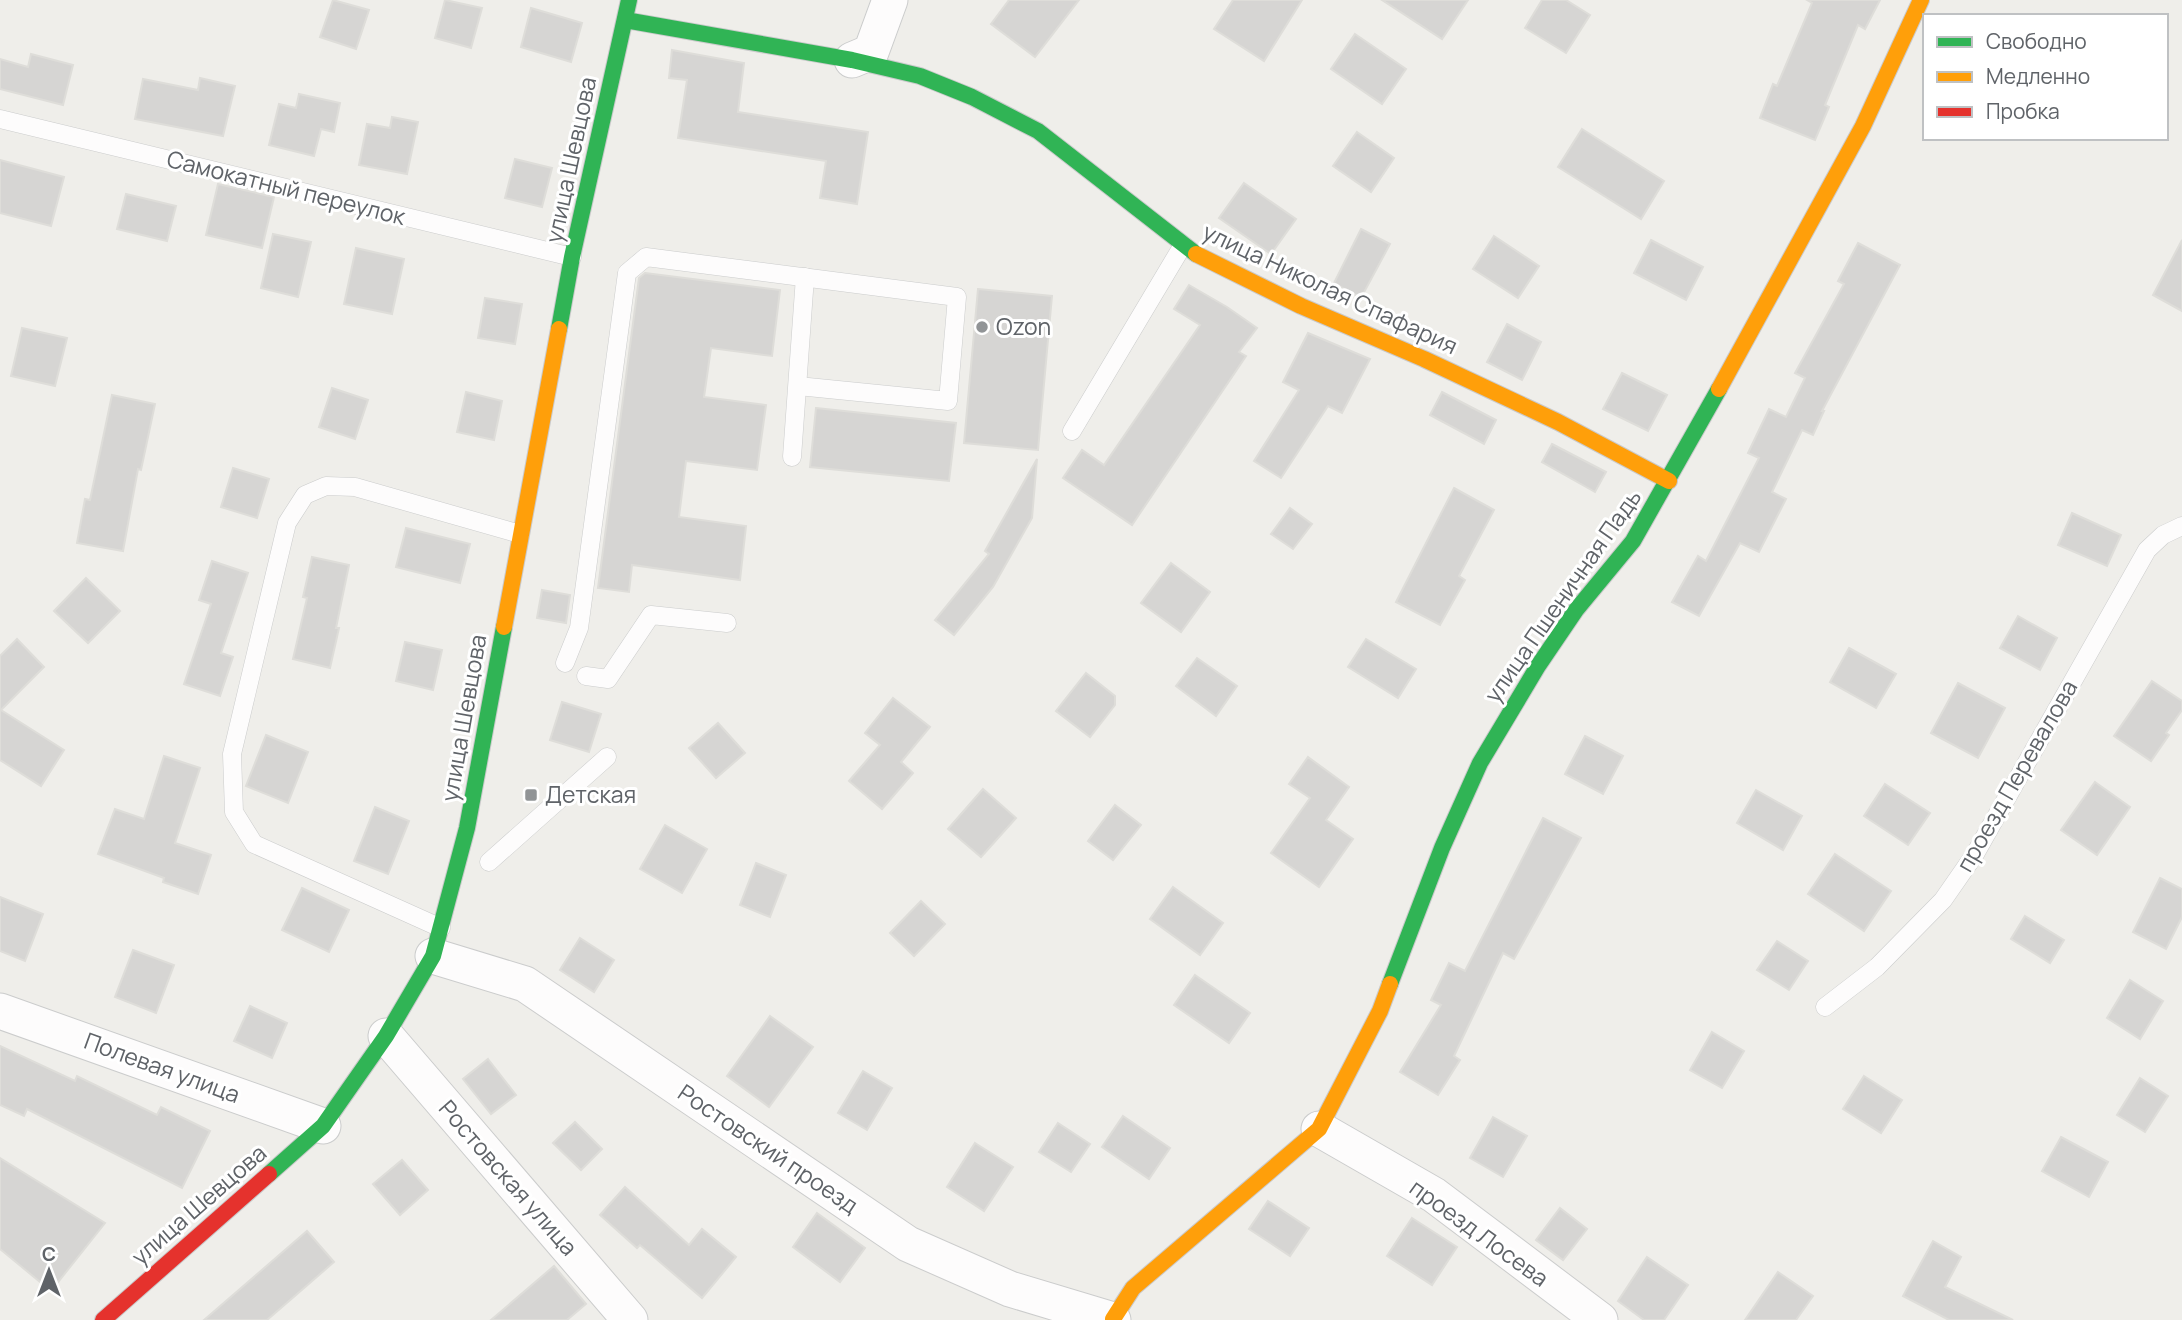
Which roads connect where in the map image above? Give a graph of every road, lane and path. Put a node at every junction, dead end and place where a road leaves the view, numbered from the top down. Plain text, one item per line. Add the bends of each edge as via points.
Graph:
1 (629, 0) edge
2 (890, 0) edge
3 (1921, 0) edge
4 (625, 20) junction
5 (852, 60) junction
6 (0, 119) edge
7 (1183, 245) junction
8 (572, 257) junction
9 (805, 277) junction
10 (797, 386) junction
11 (1072, 431) dead end
12 (792, 457) dead end
13 (1669, 481) junction
14 (2182, 526) edge
15 (520, 534) junction
16 (727, 623) dead end
17 (565, 663) dead end
18 (586, 676) dead end
19 (607, 757) dead end
20 (489, 862) dead end
21 (437, 942) junction
22 (1825, 1007) dead end
23 (0, 1011) edge
24 (386, 1036) junction
25 (323, 1126) junction
26 (1319, 1129) junction
27 (103, 1320) edge
28 (628, 1320) edge
29 (1114, 1320) edge
30 (1600, 1320) edge

1 - 4 street, улица Шевцова
2 - 5 street via 871,52
3 - 13 street, улица Пшеничная Падь via 1863,126
4 - 5 street, улица Николая Спафария
4 - 8 street, улица Шевцова
5 - 7 street, улица Николая Спафария via 920,76 1038,131
6 - 8 lane, Самокатный переулок
7 - 11 lane
7 - 13 street, улица Николая Спафария via 1301,306 1558,422
8 - 15 street, улица Шевцова
9 - 10 lane
9 - 10 lane via 957,297 948,401
9 - 17 lane via 646,257 627,274 579,628
10 - 12 lane
13 - 26 street, улица Пшеничная Падь via 1633,541 1576,610 1538,666 1480,763 1441,848 1381,1011
14 - 22 lane, проезд Перевалова via 2147,550 1975,854 1943,900 1877,967
15 - 21 street, улица Шевцова via 467,828
15 - 21 lane via 355,487 326,486 305,495 287,523 232,754 234,812 254,844
16 - 18 lane via 651,615 608,679
19 - 20 lane
21 - 24 street, улица Шевцова
21 - 29 street, Ростовский проезд via 525,984 908,1244 1010,1289
23 - 25 street, Полевая улица
24 - 25 street, улица Шевцова
24 - 28 street, Ростовская улица
25 - 27 street, улица Шевцова
26 - 29 street, улица Пшеничная Падь via 1133,1288
26 - 30 street, проезд Лосева via 1434,1195

